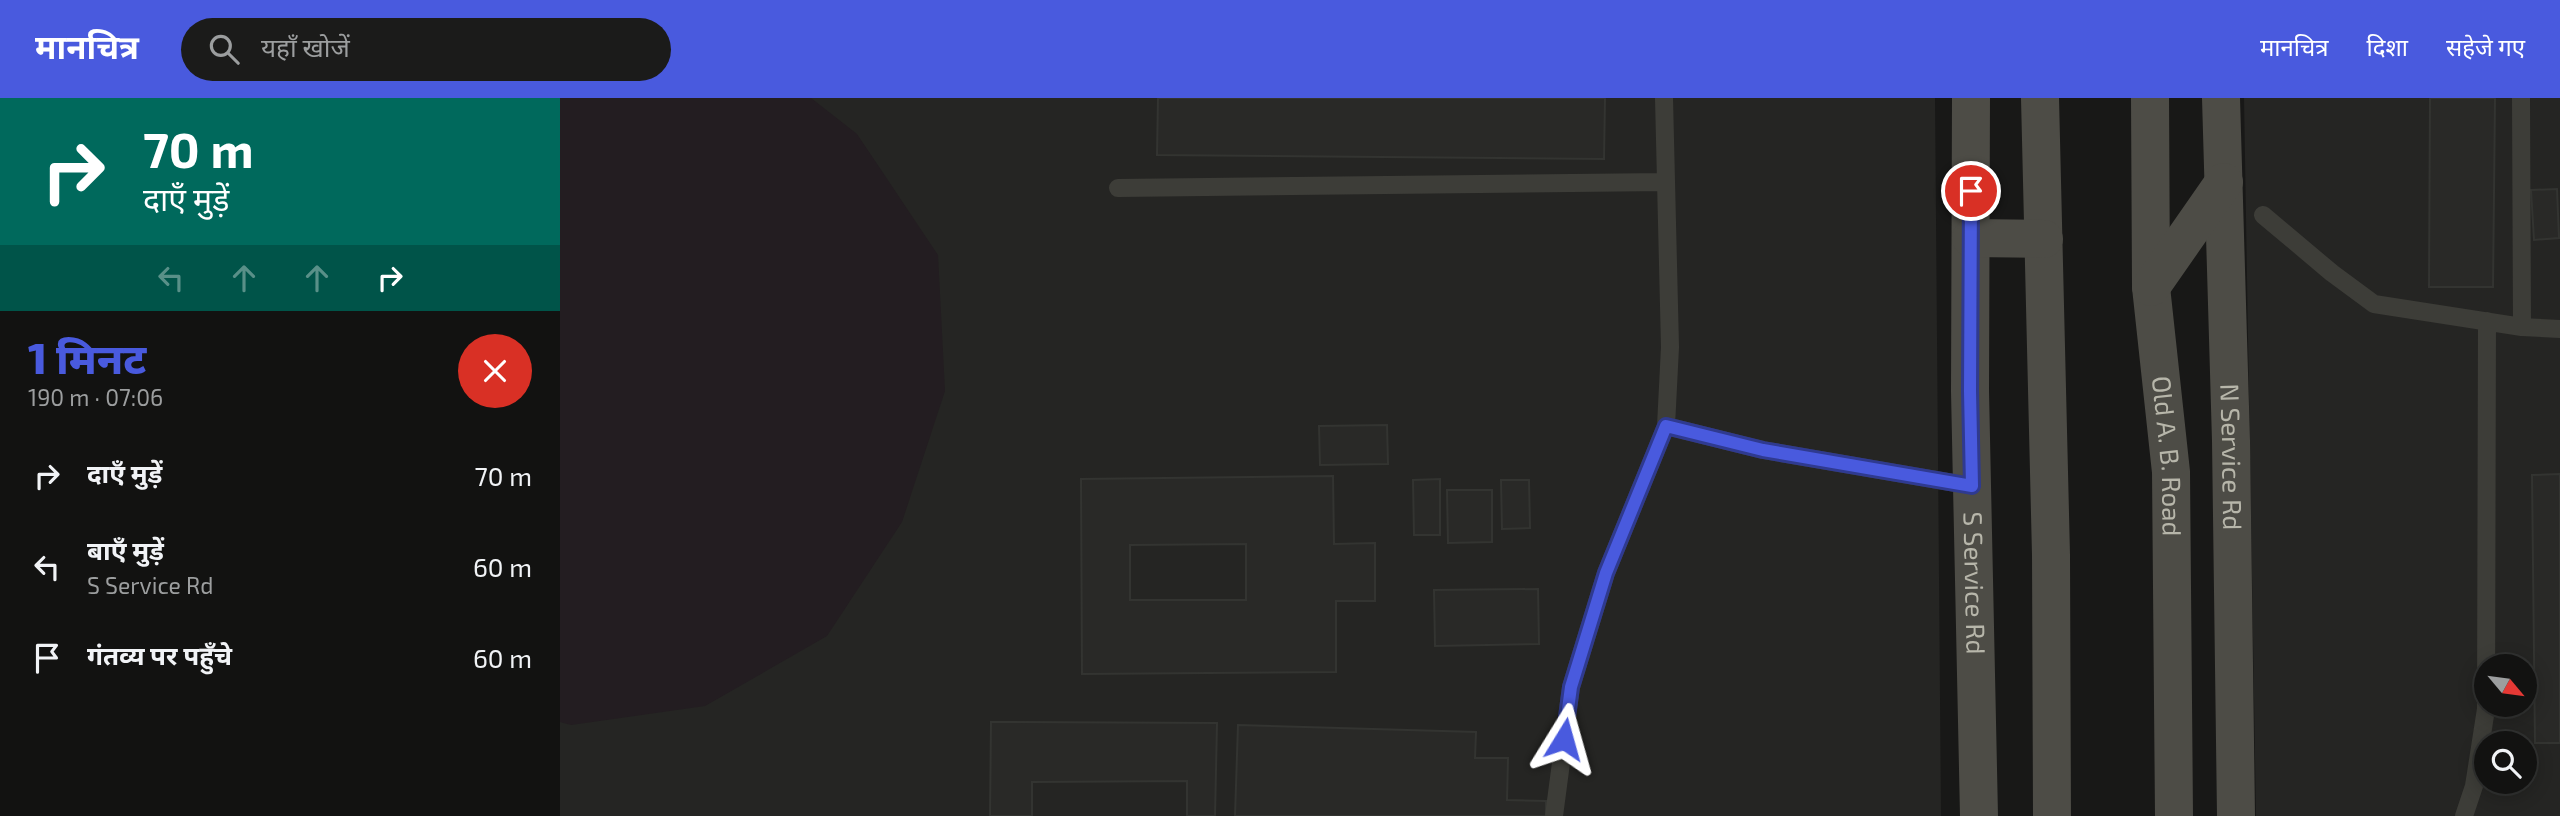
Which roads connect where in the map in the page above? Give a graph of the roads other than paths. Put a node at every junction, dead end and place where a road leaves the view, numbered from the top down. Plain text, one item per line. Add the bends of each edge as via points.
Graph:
1 (1664, 98) edge
2 (1971, 98) edge
3 (2040, 98) edge
4 (2150, 98) edge
5 (2221, 98) edge
6 (2521, 98) edge
7 (1666, 182) junction
8 (2224, 182) junction
9 (1118, 188) dead end
10 (2263, 215) dead end
11 (1971, 238) junction
12 (2043, 239) junction
13 (2151, 288) junction
14 (2487, 321) junction
15 (2522, 327) junction
16 (2560, 329) edge
17 (1666, 426) junction
18 (1972, 486) junction
19 (1555, 816) edge
20 (1979, 816) edge
21 (2052, 816) edge
22 (2174, 816) edge
23 (2236, 816) edge
24 (2464, 816) edge

1 - 7 lane
2 - 11 street, S Service Rd
3 - 12 street
4 - 13 street, Old A. B. Road
5 - 8 street, N Service Rd
6 - 15 lane
7 - 9 lane
7 - 17 lane via 1670,347
8 - 13 street
8 - 23 street, N Service Rd
10 - 14 lane via 2374,304
11 - 12 street
11 - 18 street, S Service Rd
12 - 21 street
13 - 22 street, Old A. B. Road via 2171,472
14 - 15 lane
14 - 24 lane via 2486,709 2474,786
15 - 16 lane
17 - 18 lane via 1763,450
17 - 19 lane via 1606,573 1571,687
18 - 20 street, S Service Rd

